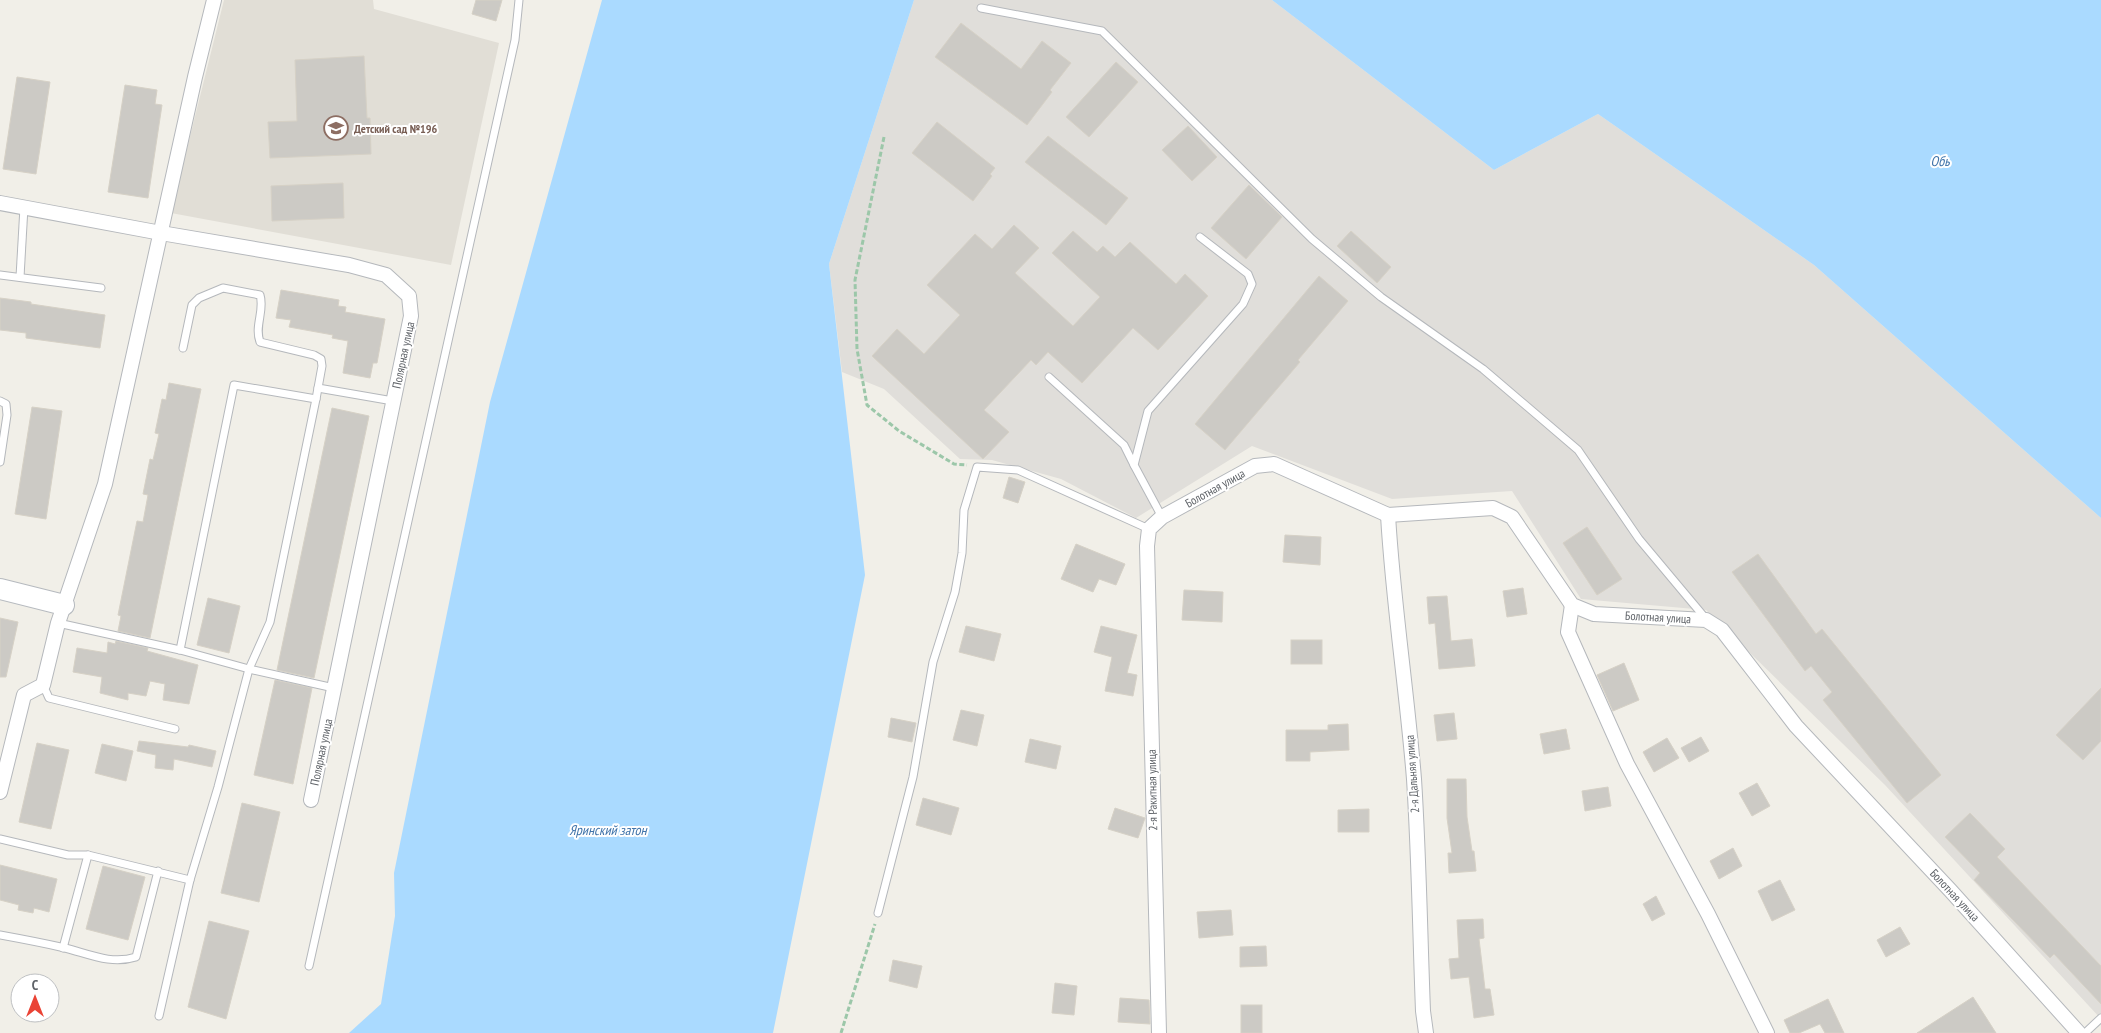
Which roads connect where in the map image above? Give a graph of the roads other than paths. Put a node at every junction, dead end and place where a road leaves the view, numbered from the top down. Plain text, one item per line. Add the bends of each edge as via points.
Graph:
1 (214, 0) edge
2 (519, 0) edge
3 (982, 8) dead end
4 (0, 203) edge
5 (24, 207) junction
6 (161, 233) junction
7 (1200, 237) dead end
8 (0, 274) edge
9 (20, 277) junction
10 (101, 288) dead end
11 (183, 348) dead end
12 (1049, 377) dead end
13 (318, 388) junction
14 (316, 400) junction
15 (0, 401) edge
16 (393, 401) junction
17 (0, 462) edge
18 (1134, 465) junction
19 (1388, 515) junction
20 (1162, 516) junction
21 (1149, 529) junction
22 (0, 589) edge
23 (1572, 605) junction
24 (61, 614) junction
25 (1706, 620) junction
26 (180, 650) junction
27 (249, 669) junction
28 (43, 685) junction
29 (334, 688) junction
30 (175, 729) dead end
31 (0, 792) edge
32 (311, 800) dead end
33 (0, 839) edge
34 (88, 855) junction
35 (158, 871) junction
36 (190, 880) junction
37 (878, 913) road end
38 (0, 935) edge
39 (64, 948) junction
40 (309, 966) dead end
41 (159, 1016) dead end
42 (2101, 1018) edge
43 (1159, 1033) edge
44 (1426, 1033) edge
45 (1767, 1033) edge
46 (2079, 1033) edge
47 (2085, 1033) edge

1 - 6 street
2 - 40 lane via 513,50
3 - 25 lane via 1102,31 1312,239 1381,297 1483,369 1578,450 1639,539
4 - 5 street, Полярная улица
5 - 6 street, Полярная улица
5 - 9 lane
6 - 16 street, Полярная улица via 349,265 386,276 409,296 411,316
6 - 24 street via 105,484
7 - 18 lane via 1248,274 1252,284 1243,304 1148,411
8 - 9 lane
9 - 10 lane
11 - 13 lane via 192,305 199,298 223,288 260,295 262,302 257,334 260,342 321,359
12 - 18 lane via 1124,444
13 - 14 lane
13 - 16 lane
14 - 26 lane via 234,384
14 - 27 lane via 270,622
15 - 17 lane via 6,404 7,415
16 - 29 street, Полярная улица
18 - 20 lane
19 - 20 street, Болотная улица via 1274,464 1255,466
19 - 23 street, Болотная улица via 1492,508 1512,517
19 - 44 street, 2-я Дальняя улица via 1414,780
20 - 21 street, Болотная улица
21 - 37 lane via 1018,470 977,467 964,510 962,553 955,592 933,662 913,777
21 - 43 street, 2-я Ракитная улица
22 - 24 street
23 - 25 street, Болотная улица via 1594,614
23 - 45 street via 1568,632 1626,764 1708,914
24 - 26 lane
24 - 28 street
25 - 46 street, Болотная улица via 1722,630 1796,726
26 - 27 lane
27 - 29 lane
27 - 36 lane
28 - 30 lane via 50,698
28 - 31 street via 24,695
29 - 32 street, Полярная улица
33 - 34 lane via 68,855
34 - 35 lane
34 - 39 lane
35 - 36 lane
35 - 39 lane via 136,957 112,961
36 - 41 lane
38 - 39 lane
42 - 47 lane

